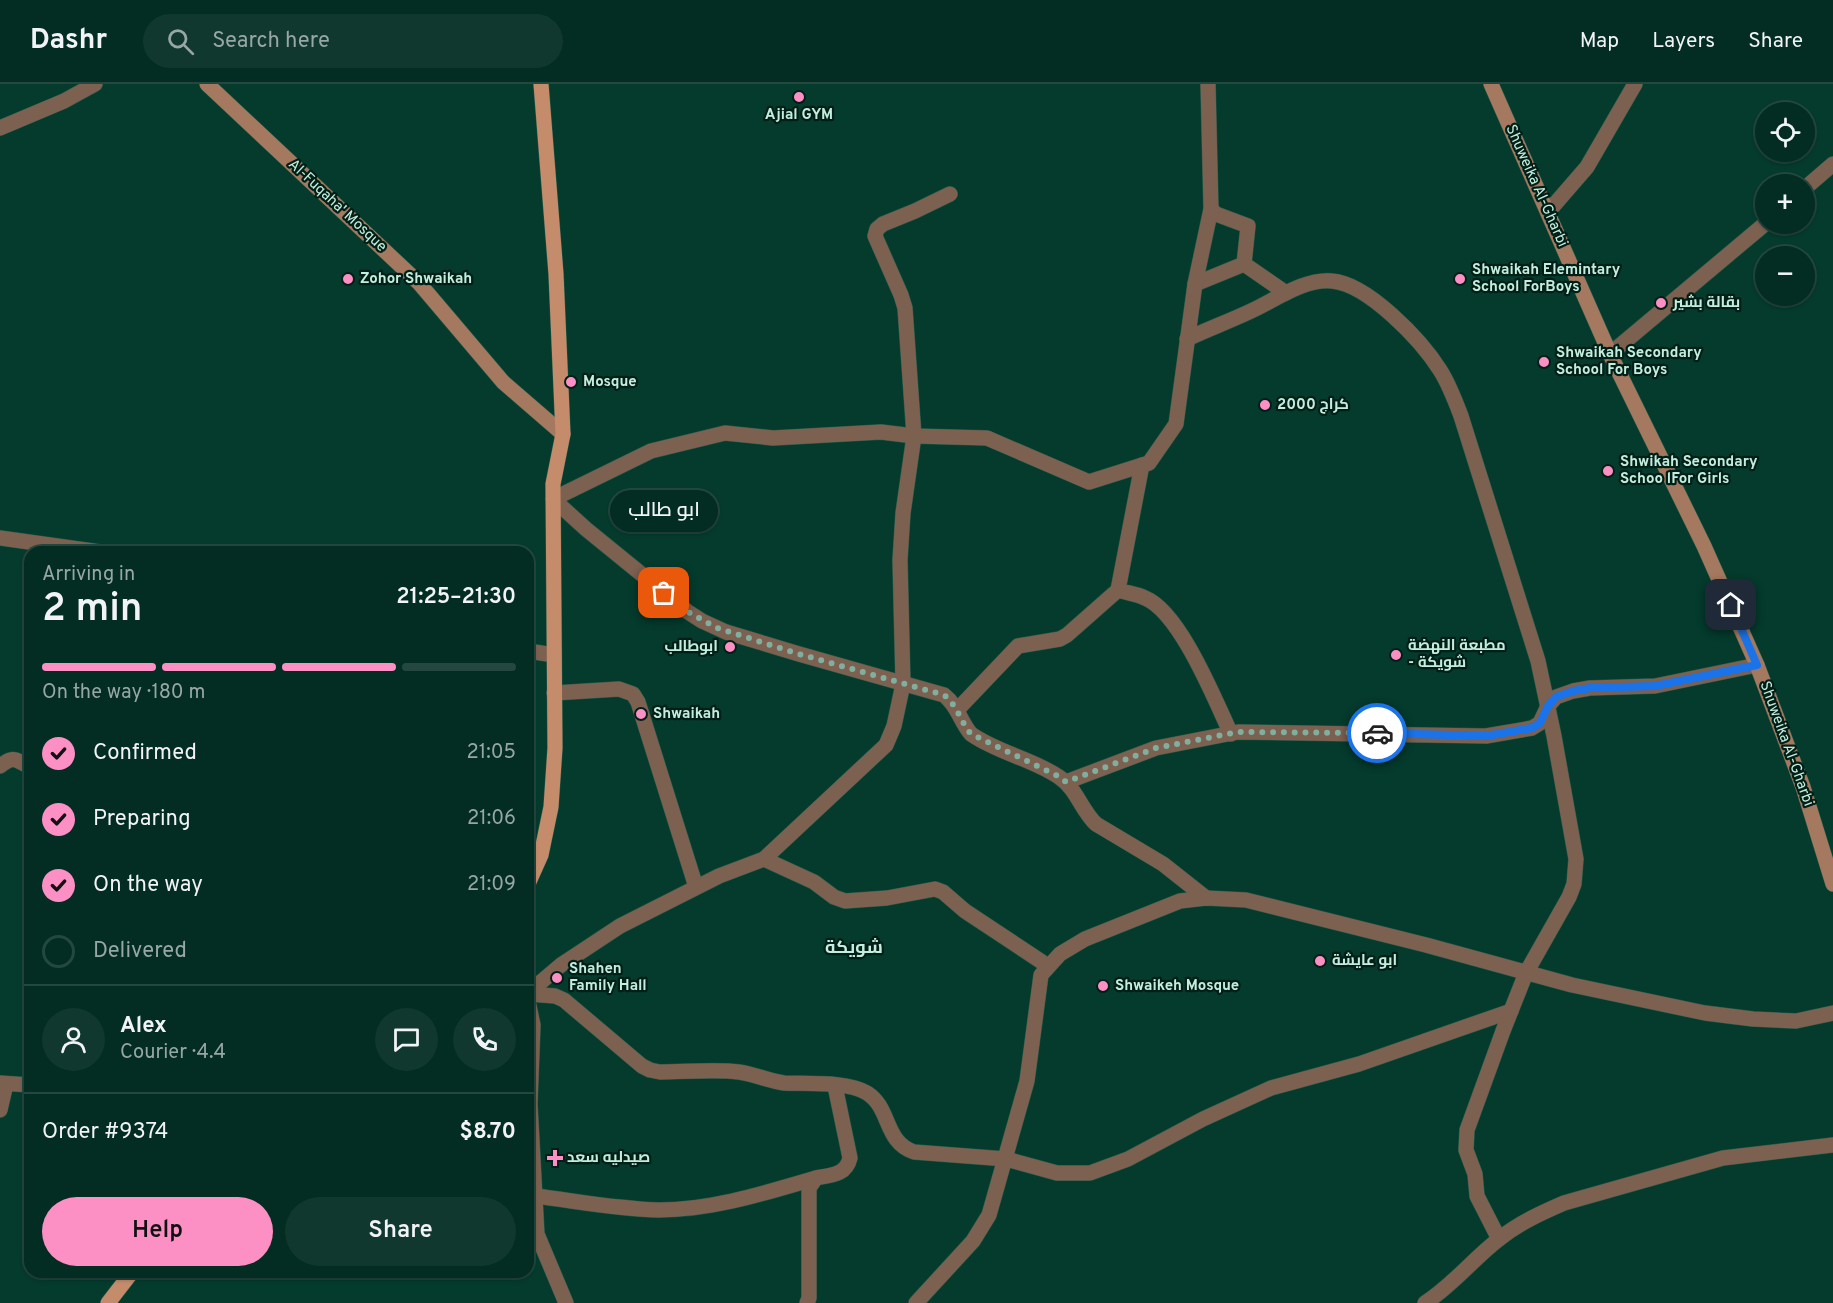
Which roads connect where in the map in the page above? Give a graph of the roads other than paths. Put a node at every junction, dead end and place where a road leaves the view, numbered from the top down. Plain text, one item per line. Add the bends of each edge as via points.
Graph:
1 (95, 84) edge
2 (207, 84) edge
3 (541, 84) edge
4 (1209, 84) edge
5 (1491, 84) edge
6 (1635, 84) edge
7 (0, 129) edge
8 (1833, 164) edge
9 (1815, 180) edge
10 (950, 194) dead end
11 (1211, 209) junction
12 (1548, 212) junction
13 (1755, 232) edge
14 (1244, 264) junction
15 (1195, 284) junction
16 (1286, 293) junction
17 (1187, 339) junction
18 (1610, 354) junction
19 (563, 434) junction
20 (914, 436) junction
21 (1142, 465) junction
22 (553, 499) junction
23 (0, 538) edge
24 (57, 546) edge
25 (1118, 591) junction
26 (534, 652) edge
27 (554, 655) junction
28 (1757, 665) junction
29 (903, 684) junction
30 (554, 693) junction
31 (1548, 706) junction
32 (958, 709) junction
33 (1231, 734) junction
34 (24, 764) edge
35 (0, 766) edge
36 (1066, 782) junction
37 (764, 859) junction
38 (534, 871) edge
39 (1833, 884) edge
40 (696, 887) junction
41 (1206, 898) junction
42 (1048, 966) junction
43 (1526, 973) junction
44 (534, 989) edge
45 (534, 994) edge
46 (1511, 1011) junction
47 (1833, 1013) edge
48 (3, 1084) edge
49 (24, 1085) edge
50 (835, 1086) junction
51 (0, 1110) edge
52 (1833, 1145) edge
53 (1006, 1159) junction
54 (534, 1178) edge
55 (816, 1178) junction
56 (535, 1196) junction
57 (1499, 1239) junction
58 (127, 1278) edge
59 (108, 1303) edge
60 (566, 1303) edge
61 (807, 1303) edge
62 (916, 1303) edge
63 (1425, 1303) edge

1 - 7 street
2 - 19 street, Al-Fuqaha' Mosque via 419,283 503,382
3 - 19 main road via 556,274
4 - 11 street
5 - 12 street, Shuweika Al-Gharbi
6 - 12 street via 1587,167
8 - 9 street
10 - 20 street via 883,224 875,236 905,308
11 - 14 street via 1248,226
11 - 15 street
12 - 18 street, Shuweika Al-Gharbi
13 - 18 street
14 - 15 street
14 - 16 street
15 - 17 street
16 - 17 street
16 - 31 street via 1331,280 1362,291 1420,344 1439,368 1461,416 1538,661
17 - 21 street via 1176,424 1149,463
18 - 28 street, Shuweika Al-Gharbi
19 - 22 main road
20 - 21 street via 987,438 1089,482
20 - 22 street via 881,432 773,438 724,434 651,451
20 - 29 street via 900,560
21 - 25 street
22 - 27 main road
22 - 29 street via 586,530 702,621 726,632
23 - 24 street
25 - 32 street via 1060,639 1018,646
25 - 33 street via 1146,598 1168,616
26 - 27 street
27 - 30 main road
28 - 31 street via 1655,686 1573,691 1556,697
28 - 39 street, Shuweika Al-Gharbi via 1803,787
29 - 32 street via 944,695
29 - 37 street via 886,745
30 - 38 main road via 555,748 549,817
30 - 40 street via 619,689 633,694
31 - 33 street via 1540,723 1532,728 1486,736
31 - 43 street via 1576,860 1569,897
32 - 36 street via 965,726 979,739
33 - 36 street via 1156,748
34 - 35 street via 15,759
36 - 41 street via 1096,824 1163,864
37 - 40 street
37 - 42 street via 845,901 935,889 943,892
40 - 44 street via 600,938
41 - 42 street via 1180,901 1085,939
41 - 43 street via 1246,900
42 - 53 street via 1041,975 1027,1081
43 - 46 street
43 - 47 street via 1705,1013 1796,1021
45 - 50 street via 564,1000 650,1070 738,1072 781,1082
46 - 53 street via 1359,1064 1271,1088 1128,1159 1090,1173 1057,1173
46 - 57 street via 1465,1140 1477,1196
48 - 49 street
48 - 51 street
50 - 53 street via 860,1090 877,1102 895,1140 904,1149
50 - 55 street via 850,1158 848,1167 840,1173
52 - 57 street via 1723,1158 1564,1203
53 - 62 street via 989,1215 973,1241
54 - 56 street
55 - 56 street via 685,1208 635,1209
55 - 61 street via 808,1188
56 - 60 street via 537,1234
57 - 63 street
58 - 59 main road

